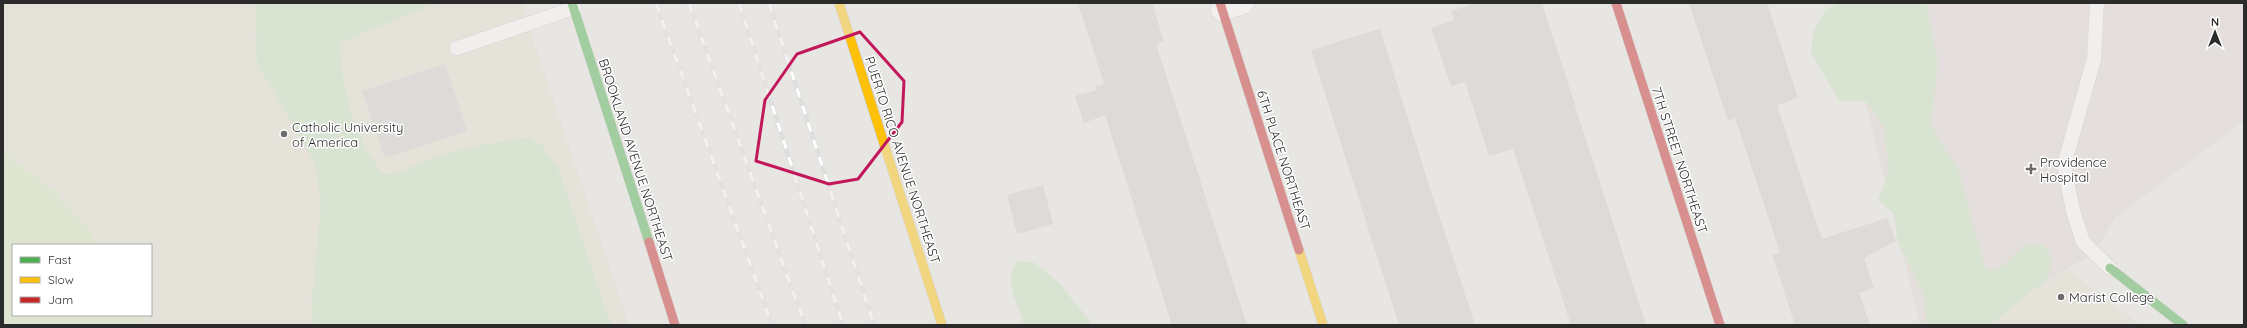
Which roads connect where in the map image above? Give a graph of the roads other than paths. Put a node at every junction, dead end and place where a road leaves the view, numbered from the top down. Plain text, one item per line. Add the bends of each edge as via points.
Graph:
1 (839, 3) edge
2 (1243, 3) edge
3 (1616, 3) edge
4 (2097, 3) edge
5 (573, 5) edge
6 (1221, 7) edge
7 (457, 48) dead end
8 (2110, 268) joint
9 (675, 325) edge
10 (942, 325) edge
11 (1323, 325) edge
12 (1720, 325) edge
13 (2183, 325) edge

1 - 10 street, PUERTO RICO AVENUE NORTHEAST
2 - 6 street
3 - 12 street, 7TH STREET NORTHEAST
4 - 8 lane via 2094,59 2064,165 2073,211 2083,242
5 - 7 lane
5 - 9 street, BROOKLAND AVENUE NORTHEAST
6 - 11 street, 6TH PLACE NORTHEAST
8 - 13 street

